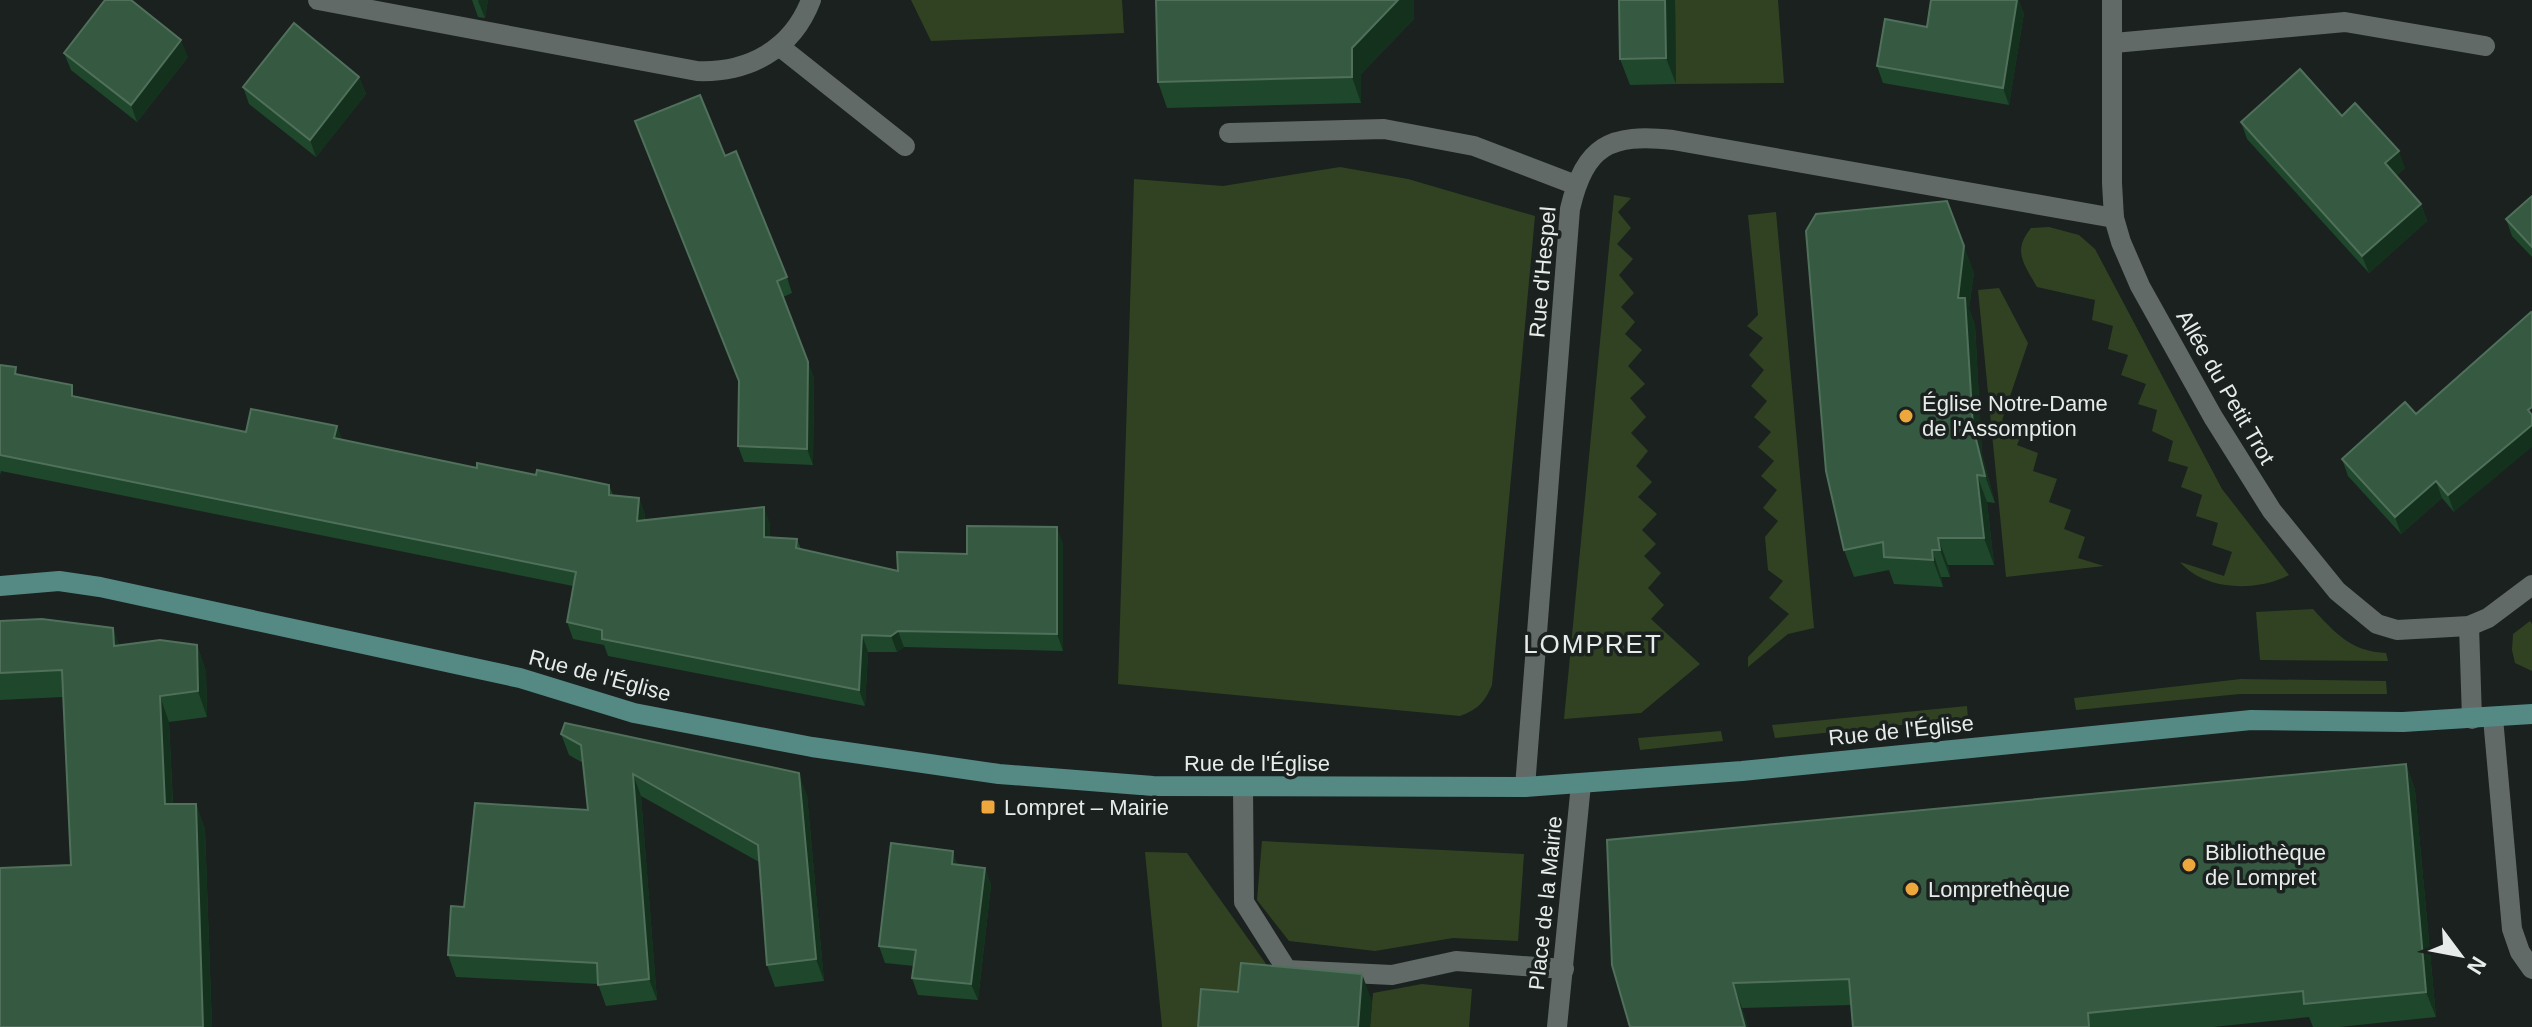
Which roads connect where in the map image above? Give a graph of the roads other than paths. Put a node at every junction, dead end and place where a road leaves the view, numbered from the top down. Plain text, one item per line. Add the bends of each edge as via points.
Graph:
1 (318, 0) edge
2 (811, 0) edge
3 (2112, 0) edge
4 (2114, 43) junction
5 (779, 46) junction
6 (2485, 46) dead end
7 (1229, 133) dead end
8 (905, 146) dead end
9 (1576, 185) junction
10 (2114, 218) junction
11 (2532, 585) edge
12 (0, 586) edge
13 (2469, 626) junction
14 (2532, 714) edge
15 (2482, 719) junction
16 (1581, 784) junction
17 (1243, 787) junction
18 (1525, 787) junction
19 (1564, 969) junction
20 (2532, 969) edge
21 (1557, 1027) edge

1 - 5 street via 697,71 739,69
2 - 5 street
3 - 4 street, Allée du Petit Trot
4 - 6 street via 2345,22
4 - 10 street, Allée du Petit Trot
5 - 8 street
7 - 9 street via 1384,129 1474,146
9 - 10 street, Rue d'Hespel via 1598,150 1640,136
9 - 18 street, Rue d'Hespel
10 - 13 street, Allée du Petit Trot via 2140,286 2235,457 2337,591 2377,624 2397,630
11 - 13 street, Allée du Petit Trot
12 - 17 street, Rue de l'Église via 59,581 100,587 529,680 634,713 840,753 999,774
13 - 15 street
14 - 15 street, Rue de l'Église
15 - 16 street, Rue de l'Église via 2251,720
15 - 20 street via 2512,929
16 - 18 street, Rue de l'Église
16 - 19 street, Place de la Mairie
17 - 18 street, Rue de l'Église
17 - 19 street via 1244,902 1287,970 1392,975 1456,961
19 - 21 street, Place de la Mairie

